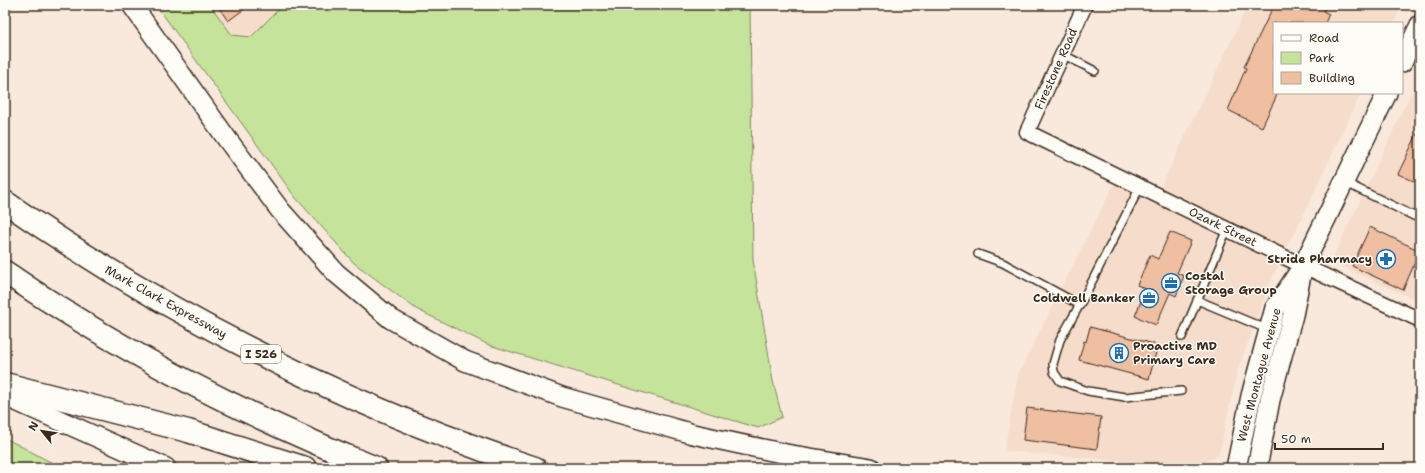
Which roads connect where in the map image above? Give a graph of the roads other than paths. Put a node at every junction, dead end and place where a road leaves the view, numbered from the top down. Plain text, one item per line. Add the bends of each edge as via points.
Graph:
1 (132, 5) edge
2 (1085, 5) edge
3 (1420, 25) edge
4 (1062, 54) junction
5 (1403, 60) edge
6 (1095, 72) dead end
7 (1387, 94) edge
8 (1028, 132) joint
9 (1344, 182) junction
10 (1140, 187) junction
11 (5, 202) edge
12 (1420, 219) edge
13 (1227, 229) junction
14 (978, 254) dead end
15 (1303, 266) junction
16 (5, 272) edge
17 (1197, 300) junction
18 (1080, 305) junction
19 (1420, 320) edge
20 (1269, 330) junction
21 (1182, 337) dead end
22 (5, 384) edge
23 (1181, 391) dead end
24 (5, 396) edge
25 (166, 468) edge
26 (305, 468) edge
27 (376, 468) edge
28 (535, 468) edge
29 (871, 468) edge
30 (1236, 468) edge
31 (1257, 468) edge

1 - 29 main road via 280,210 336,273 391,319 465,361 562,397 693,434 786,454
2 - 4 street, Firestone Road
3 - 5 main road
4 - 6 lane
4 - 8 street, Firestone Road
7 - 9 main road, West Montague Avenue
8 - 10 street, Ozark Street
9 - 12 lane
9 - 15 main road, West Montague Avenue
10 - 13 street, Ozark Street
10 - 18 lane
11 - 28 highway, Mark Clark Expressway / I 526 via 111,272 272,360 381,411
13 - 15 street, Ozark Street
13 - 17 lane
14 - 18 lane via 1002,263
15 - 19 street, Ozark Street
15 - 20 main road, West Montague Avenue via 1275,308
15 - 31 main road, West Montague Avenue via 1270,400
16 - 27 highway via 92,328 206,391 282,428
17 - 20 lane
17 - 21 lane
18 - 23 lane via 1060,340 1053,364 1054,372 1060,381 1088,391 1125,397
20 - 30 main road, West Montague Avenue via 1251,396
22 - 26 highway via 188,431
24 - 25 main road

